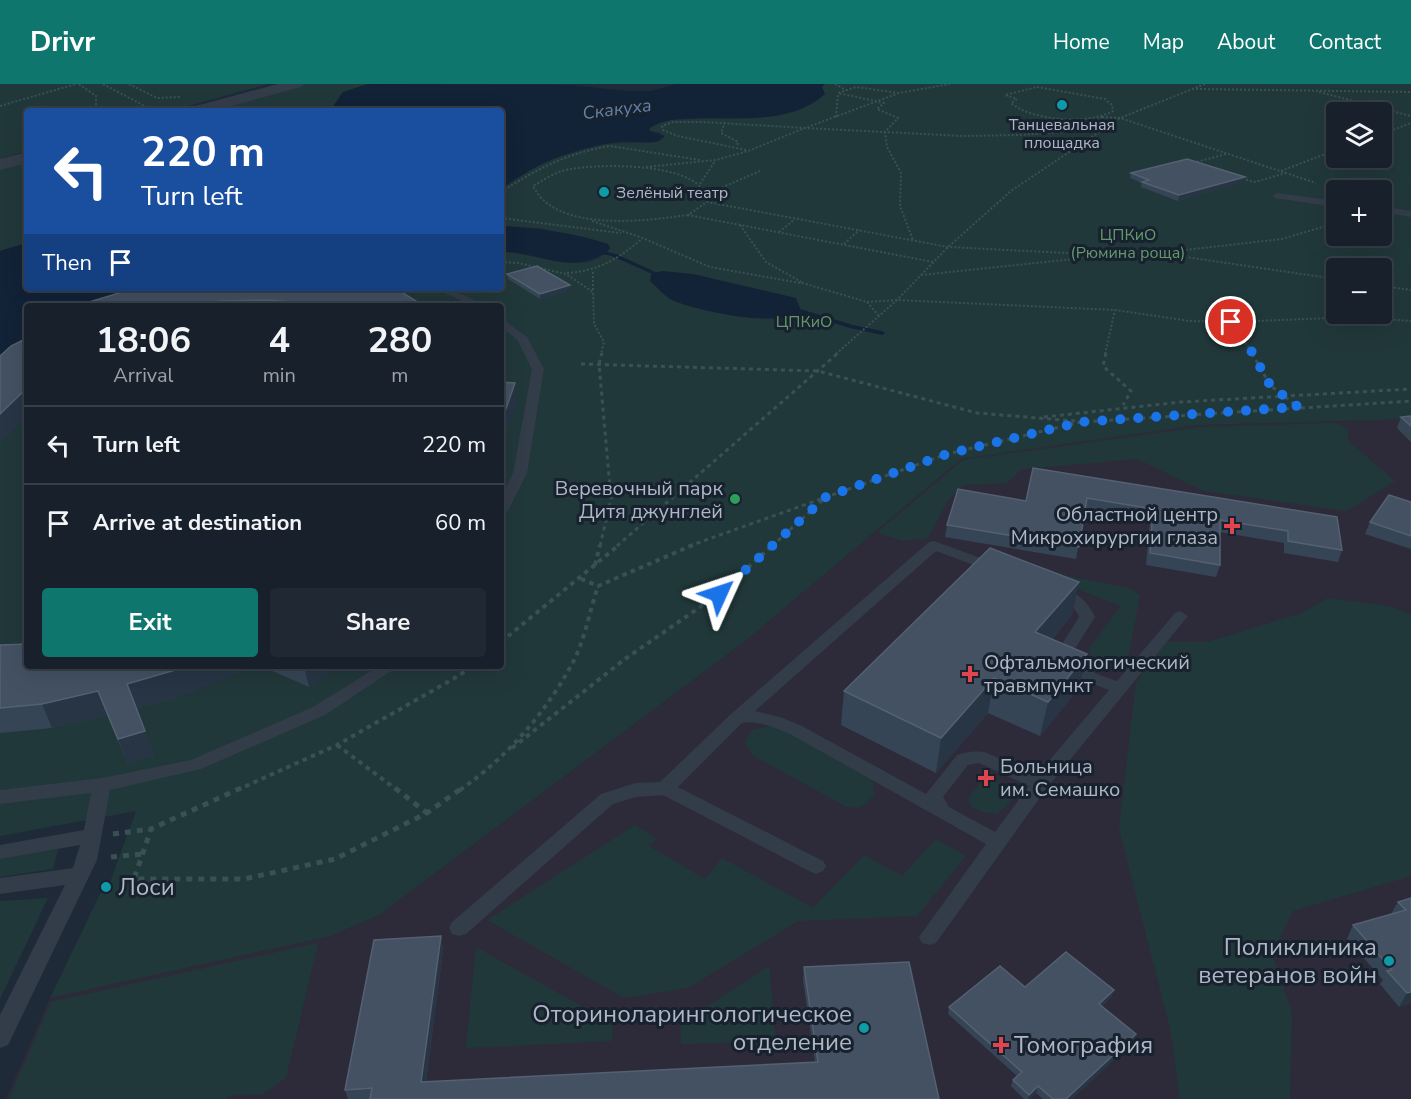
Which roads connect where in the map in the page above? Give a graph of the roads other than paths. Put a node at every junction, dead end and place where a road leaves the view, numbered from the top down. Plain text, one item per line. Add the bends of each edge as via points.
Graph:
1 (297, 84) edge
2 (205, 108) edge
3 (24, 158) edge
4 (0, 165) edge
5 (1277, 196) dead end
6 (1326, 203) edge
7 (1392, 210) edge
8 (1411, 214) edge
9 (446, 291) edge
10 (475, 303) edge
11 (504, 323) edge
12 (504, 506) edge
13 (1011, 574) edge
14 (1044, 587) edge
15 (1180, 616) dead end
16 (386, 669) edge
17 (1120, 688) junction
18 (737, 718) junction
19 (1040, 784) junction
20 (102, 785) junction
21 (665, 788) junction
22 (0, 797) edge
23 (943, 812) junction
24 (92, 836) junction
25 (998, 842) junction
26 (0, 852) edge
27 (816, 866) dead end
28 (83, 868) junction
29 (0, 886) edge
30 (459, 928) dead end
31 (929, 937) dead end
32 (0, 1038) edge

1 - 2 street
3 - 4 street
5 - 6 lane
7 - 8 lane
9 - 10 lane
11 - 12 lane via 523,339 538,369 520,473
13 - 18 lane via 934,545
14 - 17 lane via 1077,600 1087,617 1065,652 1067,660 1076,670
15 - 17 lane
16 - 20 lane via 319,711 195,765
17 - 19 lane
18 - 21 lane
18 - 23 lane via 750,715 796,730
19 - 23 lane via 981,757 963,759 934,797
19 - 25 lane
20 - 22 lane
20 - 24 lane
21 - 27 lane
21 - 30 lane via 635,789 607,800
23 - 25 lane
24 - 26 lane
24 - 28 lane
25 - 31 lane
28 - 29 lane
28 - 32 lane

